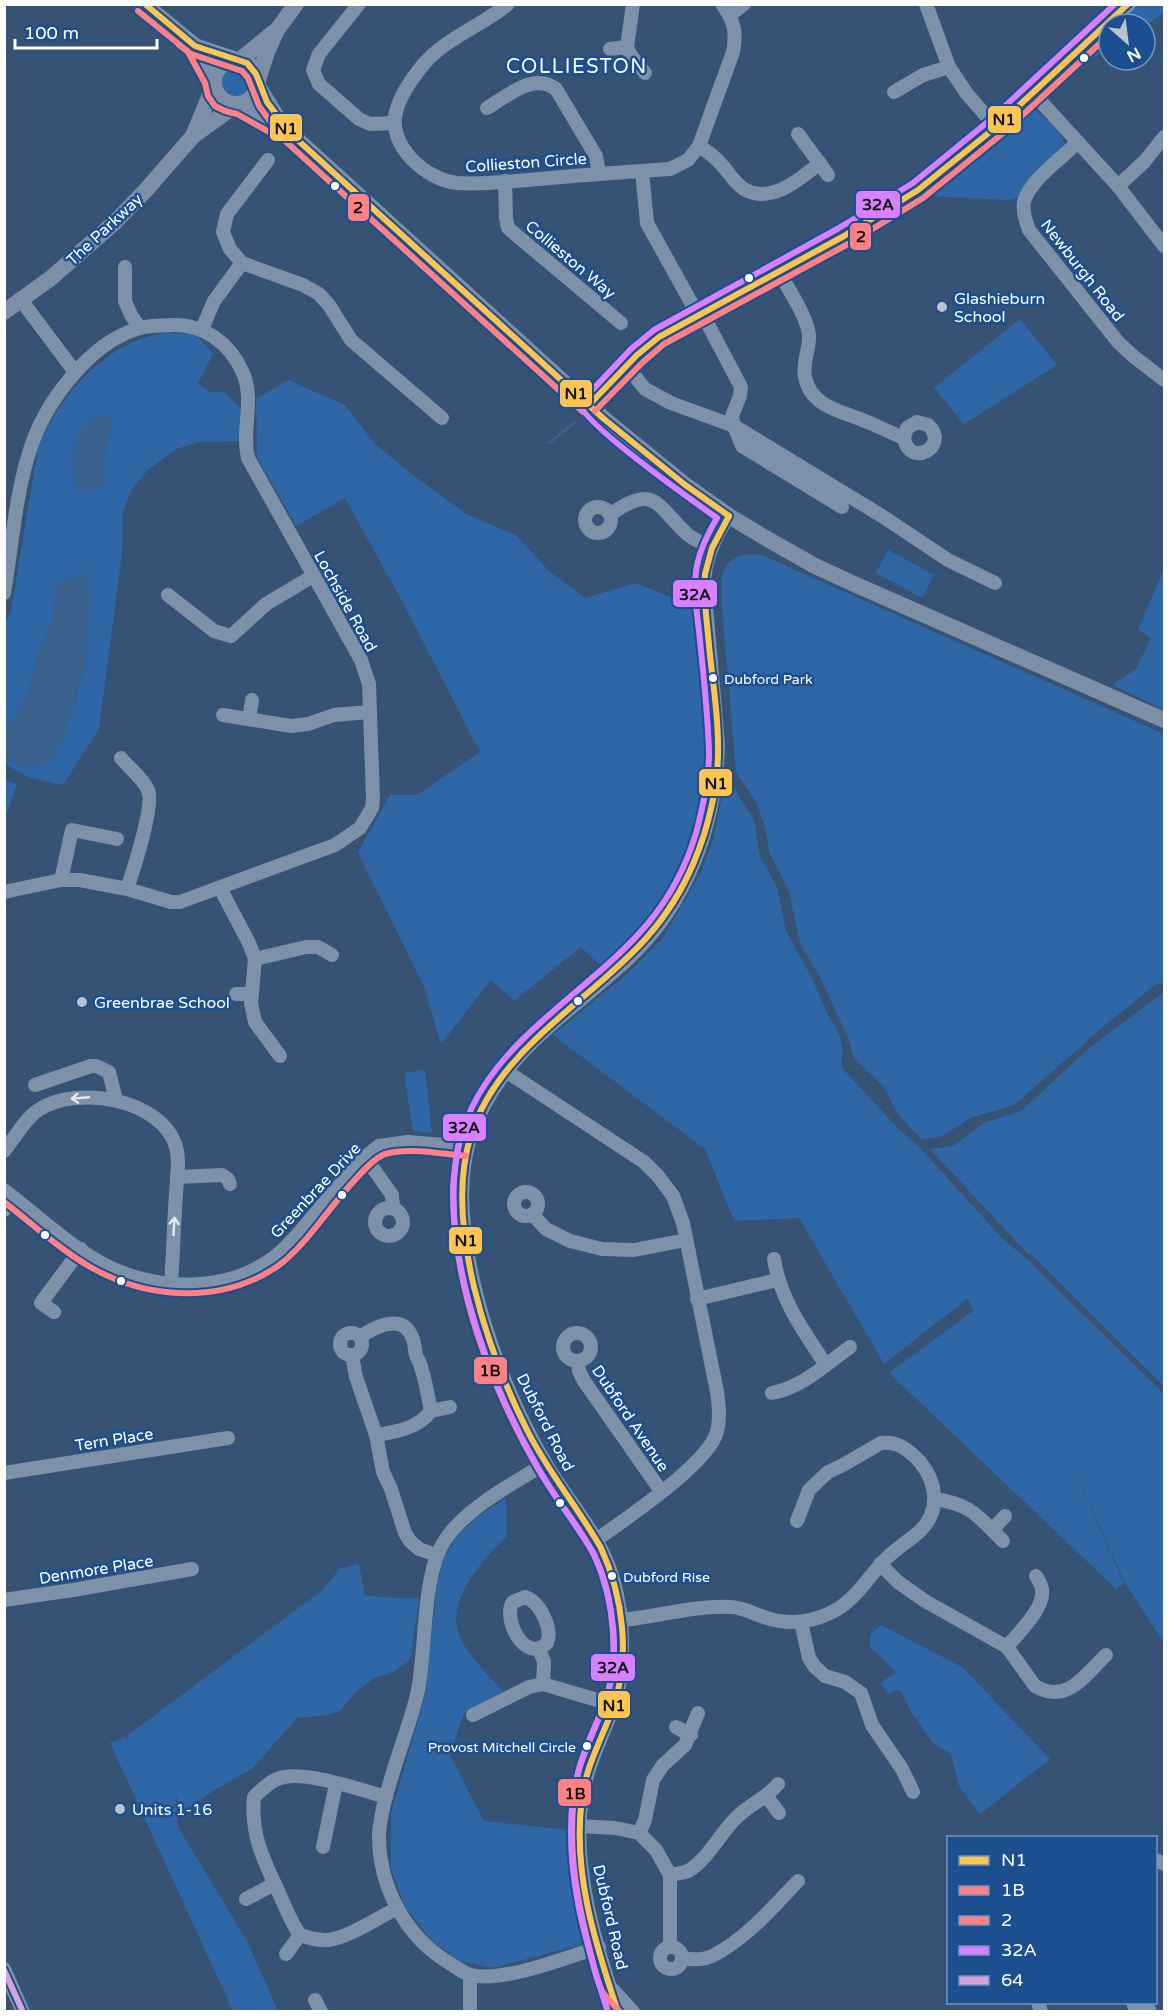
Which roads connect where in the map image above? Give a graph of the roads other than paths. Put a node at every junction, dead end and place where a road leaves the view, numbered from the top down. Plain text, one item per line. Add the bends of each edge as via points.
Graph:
1 (144, 4) edge
2 (296, 4) edge
3 (359, 4) edge
4 (508, 4) edge
5 (633, 4) edge
6 (744, 4) edge
7 (926, 4) edge
8 (1129, 4) edge
9 (726, 10) edge
10 (277, 30) junction
11 (195, 46) junction
12 (627, 47) junction
13 (610, 49) dead end
14 (238, 60) junction
15 (949, 67) junction
16 (645, 73) dead end
17 (214, 82) junction
18 (258, 83) junction
19 (894, 92) dead end
20 (1033, 93) junction
21 (238, 105) junction
22 (487, 108) dead end
23 (394, 123) junction
24 (996, 127) junction
25 (291, 133) junction
26 (798, 134) dead end
27 (193, 136) junction
28 (1164, 137) edge
29 (1078, 142) junction
30 (699, 146) junction
31 (268, 160) dead end
32 (642, 171) junction
33 (599, 174) junction
34 (505, 182) junction
35 (1118, 186) junction
36 (1164, 246) edge
37 (242, 263) junction
38 (124, 267) dead end
39 (779, 272) junction
40 (21, 300) junction
41 (4, 312) edge
42 (700, 314) junction
43 (621, 323) dead end
44 (140, 328) junction
45 (202, 329) junction
46 (626, 365) junction
47 (75, 372) junction
48 (1164, 380) edge
49 (589, 405) junction
50 (442, 418) dead end
51 (734, 426) junction
52 (904, 438) dead end
53 (842, 507) dead end
54 (610, 514) dead end
55 (729, 516) junction
56 (711, 547) junction
57 (313, 576) junction
58 (995, 583) dead end
59 (4, 593) edge
60 (168, 595) dead end
61 (252, 700) dead end
62 (370, 712) junction
63 (223, 715) dead end
64 (249, 719) junction
65 (1164, 720) edge
66 (121, 758) dead end
67 (148, 766) dead end
68 (138, 777) junction
69 (117, 839) dead end
70 (61, 880) junction
71 (220, 888) junction
72 (127, 889) junction
73 (4, 892) edge
74 (329, 948) dead end
75 (255, 959) junction
76 (236, 994) dead end
77 (252, 994) junction
78 (280, 1056) dead end
79 (506, 1071) junction
80 (35, 1085) dead end
81 (116, 1100) junction
82 (467, 1147) junction
83 (4, 1151) edge
84 (364, 1157) junction
85 (177, 1177) junction
86 (230, 1184) dead end
87 (9, 1194) edge
88 (393, 1208) dead end
89 (4, 1210) edge
90 (533, 1215) dead end
91 (686, 1240) junction
92 (81, 1250) junction
93 (774, 1260) dead end
94 (777, 1280) junction
95 (171, 1285) junction
96 (697, 1299) junction
97 (54, 1312) dead end
98 (360, 1336) junction
99 (850, 1347) dead end
100 (352, 1355) junction
101 (578, 1362) dead end
102 (826, 1365) junction
103 (782, 1395) dead end
104 (450, 1407) dead end
105 (431, 1410) junction
106 (376, 1435) junction
107 (228, 1438) dead end
108 (545, 1464) junction
109 (4, 1473) edge
110 (661, 1491) junction
111 (936, 1499) junction
112 (1005, 1516) dead end
113 (797, 1521) dead end
114 (992, 1530) junction
115 (596, 1540) junction
116 (1003, 1541) dead end
117 (436, 1555) junction
118 (880, 1564) junction
119 (192, 1569) dead end
120 (1036, 1576) dead end
121 (1058, 1590) dead end
122 (1043, 1592) junction
123 (4, 1600) edge
124 (621, 1620) junction
125 (801, 1622) junction
126 (1007, 1647) junction
127 (539, 1649) dead end
128 (1106, 1655) dead end
129 (543, 1684) junction
130 (876, 1690) dead end
131 (864, 1698) junction
132 (614, 1704) junction
133 (698, 1713) dead end
134 (473, 1715) dead end
135 (676, 1727) dead end
136 (691, 1735) junction
137 (336, 1784) junction
138 (778, 1784) dead end
139 (913, 1792) dead end
140 (386, 1797) junction
141 (767, 1797) junction
142 (779, 1813) dead end
143 (579, 1826) junction
144 (639, 1833) junction
145 (323, 1847) dead end
146 (670, 1875) junction
147 (798, 1881) dead end
148 (274, 1884) junction
149 (246, 1899) dead end
150 (396, 1909) junction
151 (300, 1935) junction
152 (670, 1946) junction
153 (599, 1947) junction
154 (286, 1954) dead end
155 (682, 1959) junction
156 (4, 1969) edge
157 (470, 1975) junction
158 (610, 1987) junction
159 (23, 2012) edge
160 (470, 2012) edge
161 (618, 2012) edge
162 (633, 2012) edge

1 - 11 main road
2 - 10 main road
3 - 23 street via 319,54 313,70 319,84 360,118 370,123
4 - 23 street via 424,64 400,101
5 - 12 street
6 - 9 street
7 - 15 street
8 - 20 street
9 - 30 street, Collieston Circle via 736,39
10 - 14 main road
10 - 18 main road
11 - 14 main road
11 - 17 main road
12 - 13 street
12 - 16 street
14 - 17 main road via 221,66
14 - 18 main road via 252,67
15 - 19 street via 923,75
15 - 24 street
17 - 21 main road via 221,99
17 - 27 main road, The Parkway
18 - 21 main road via 252,98
18 - 25 main road
20 - 24 street
20 - 29 street
21 - 25 main road
21 - 27 main road, The Parkway
22 - 33 street via 531,83 547,83 556,89 596,156
23 - 34 street, Collieston Circle via 399,141 424,170 455,183
24 - 39 street via 918,190
25 - 49 main road
26 - 30 street via 824,169 766,194 743,188
27 - 40 main road, The Parkway via 114,223
28 - 35 street
29 - 35 street
29 - 48 street, Newburgh Road via 1029,192 1024,203 1029,230 1118,342
30 - 32 street, Collieston Circle via 680,166
31 - 37 street via 227,214 223,232
32 - 33 street, Collieston Circle
32 - 42 street via 647,223
33 - 34 street, Collieston Circle
34 - 43 street, Collieston Way via 508,228
35 - 36 street
37 - 45 street via 214,301
37 - 50 street via 319,294 351,340
38 - 44 street via 125,301
39 - 42 street
39 - 52 street via 809,335 804,375 815,398 836,411
40 - 41 main road, The Parkway
40 - 47 street
42 - 46 street via 659,337
42 - 51 street via 741,387 732,416
44 - 45 street via 186,325
44 - 47 street via 102,347
45 - 57 street, Lochside Road via 220,341 244,375 249,398 248,458
46 - 49 street
46 - 51 street via 645,390
47 - 59 street via 43,418 29,453
49 - 55 main road
51 - 53 street via 745,448
51 - 58 street via 948,560
54 - 56 street via 625,504 650,500 660,504 687,535
55 - 56 street, Dubford Road
55 - 65 main road via 815,566
56 - 79 street, Dubford Road via 704,583 717,770 710,816 697,858 675,902 646,941 544,1029
57 - 60 street via 266,604 231,636 179,612
57 - 62 street, Lochside Road via 361,660 369,684
61 - 64 street
62 - 64 street via 334,715 301,726
62 - 71 street, Lochside Road via 373,799 360,828 335,846
63 - 64 street
66 - 68 street
67 - 68 street
68 - 72 street via 150,799
69 - 70 street via 72,830
70 - 72 street, Lochside Road
70 - 73 street, Lochside Road
71 - 72 street, Lochside Road via 171,902
71 - 75 street
74 - 75 street via 306,947
75 - 77 street
76 - 77 street
77 - 78 street via 255,1022
79 - 82 street, Dubford Road via 492,1089
79 - 91 street via 644,1162 678,1207
80 - 81 street via 96,1066 109,1072
81 -> 83 street via 89,1097 40,1109
81 - 85 street via 143,1111 166,1127 177,1150
82 - 84 street, Greenbrae Drive via 408,1142 379,1146
82 - 108 street, Dubford Road via 462,1190 469,1263 492,1348
84 - 88 street via 392,1195
84 - 95 street, Greenbrae Drive via 272,1259 216,1282
85 - 86 street via 222,1175
95 -> 85 street
87 - 89 street
87 - 92 street, Greenbrae Drive
90 - 91 street via 546,1229 570,1241 602,1249 634,1250
91 - 96 street
92 - 95 street, Greenbrae Drive via 108,1266
92 - 97 street via 41,1303
93 - 94 street
94 - 96 street
94 - 102 street
96 - 110 street via 717,1392 718,1422 715,1437 701,1458
98 - 100 street via 361,1350
98 - 100 street via 350,1332 340,1340 342,1351
98 - 105 street via 386,1324 404,1325 416,1345
99 - 102 street
100 - 106 street
101 - 110 street, Dubford Avenue via 584,1381
102 - 103 street
104 - 105 street
105 - 106 street via 417,1424
106 - 117 street via 383,1472 405,1533 419,1549
107 - 109 street, Tern Place
108 - 115 street, Dubford Road
108 - 117 street via 464,1517
110 - 115 street
111 - 113 street via 918,1460 888,1435 881,1443 828,1472 808,1490
111 - 114 street via 967,1508
111 - 118 street via 921,1530
112 - 114 street
114 - 116 street
115 - 124 street, Dubford Road via 611,1573
117 - 140 street via 417,1695
118 - 125 street via 842,1606
118 - 126 street via 925,1601
119 - 123 street, Denmore Place
120 - 122 street
121 - 122 street
122 - 126 street via 1028,1623
124 - 125 street via 730,1606 776,1620
124 - 132 street, Dubford Road
125 - 131 street via 809,1658 818,1670 844,1682
126 - 128 street via 1035,1686 1053,1694 1068,1690
127 - 129 street via 544,1662
129 - 132 street
129 - 134 street
130 - 131 street
131 - 139 street via 872,1725
132 - 143 street, Dubford Road via 588,1769
133 - 136 street
135 - 136 street
136 - 144 street via 653,1780
137 - 140 street
137 - 145 street
137 - 148 street via 311,1777 280,1778 248,1794 261,1857
138 - 141 street
140 - 150 street via 378,1834 382,1868
141 - 142 street
141 - 146 street via 739,1815 698,1863 687,1871
143 - 144 street
143 - 153 street, Dubford Road via 584,1885
144 - 146 street via 656,1850
146 - 152 street
147 - 155 street via 751,1929 714,1956
148 - 149 street
148 - 151 street
150 - 151 street via 330,1940
150 - 157 street via 431,1950
151 - 154 street
152 - 155 street via 678,1948
152 - 155 street via 660,1953 663,1967 675,1968
153 - 157 street via 498,1976
153 - 158 street, Dubford Road
156 - 159 street
157 - 160 street
158 - 161 street, Dubford Road
158 - 162 street, Dubford Road

